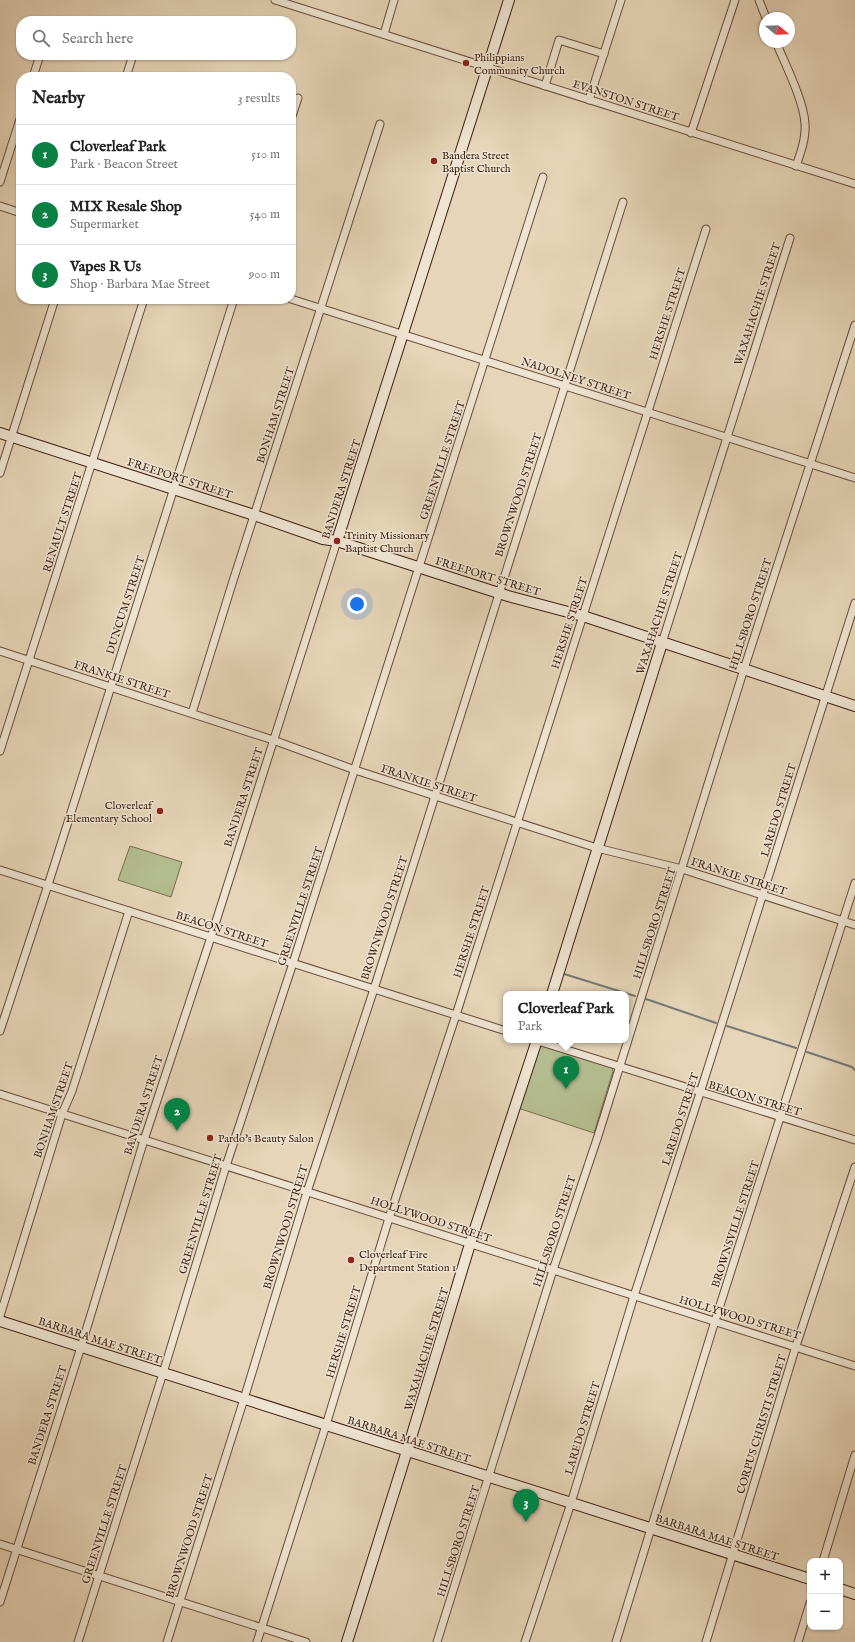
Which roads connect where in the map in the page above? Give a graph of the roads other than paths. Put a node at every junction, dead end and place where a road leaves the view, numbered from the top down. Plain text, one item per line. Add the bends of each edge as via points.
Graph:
1 (394, 0) edge
2 (509, 0) edge
3 (621, 0) edge
4 (735, 0) edge
5 (759, 0) edge
6 (279, 1) edge
7 (764, 12) edge
8 (384, 34) junction
9 (778, 48) edge
10 (604, 54) junction
11 (38, 60) edge
12 (131, 60) edge
13 (488, 67) junction
14 (35, 72) edge
15 (128, 72) edge
16 (545, 86) junction
17 (298, 98) dead end
18 (589, 100) junction
19 (296, 104) edge
20 (380, 124) dead end
21 (16, 132) edge
22 (691, 133) junction
23 (796, 166) junction
24 (543, 177) dead end
25 (0, 182) edge
26 (855, 184) edge
27 (623, 202) dead end
28 (0, 206) edge
29 (16, 211) edge
30 (706, 229) dead end
31 (790, 238) dead end
32 (296, 300) edge
33 (53, 304) edge
34 (142, 304) edge
35 (232, 304) edge
36 (321, 308) junction
37 (855, 325) edge
38 (403, 334) junction
39 (485, 360) junction
40 (565, 386) junction
41 (648, 412) junction
42 (0, 432) edge
43 (12, 437) junction
44 (727, 438) junction
45 (92, 463) junction
46 (811, 464) junction
47 (0, 473) edge
48 (855, 478) edge
49 (174, 489) junction
50 (254, 515) junction
51 (337, 541) junction
52 (419, 567) junction
53 (499, 593) junction
54 (855, 603) edge
55 (582, 616) junction
56 (662, 643) junction
57 (0, 652) edge
58 (29, 660) junction
59 (744, 669) junction
60 (110, 687) junction
61 (826, 696) junction
62 (855, 706) edge
63 (192, 713) junction
64 (274, 740) junction
65 (0, 751) edge
66 (355, 770) junction
67 (435, 796) junction
68 (517, 823) junction
69 (598, 848) junction
70 (682, 869) junction
71 (0, 870) edge
72 (855, 883) edge
73 (48, 886) junction
74 (763, 895) junction
75 (129, 911) junction
76 (842, 921) junction
77 (855, 925) edge
78 (211, 937) junction
79 (293, 963) junction
80 (374, 989) junction
81 (553, 991) edge
82 (456, 1015) junction
83 (503, 1030) edge
84 (0, 1031) edge
85 (629, 1038) edge
86 (535, 1043) edge
87 (545, 1043) edge
88 (628, 1043) edge
89 (620, 1067) junction
90 (700, 1092) junction
91 (0, 1094) edge
92 (62, 1114) junction
93 (781, 1118) junction
94 (144, 1140) junction
95 (855, 1140) edge
96 (226, 1166) junction
97 (855, 1167) edge
98 (307, 1192) junction
99 (389, 1218) junction
100 (470, 1244) junction
101 (553, 1270) junction
102 (634, 1296) junction
103 (0, 1316) edge
104 (0, 1321) edge
105 (715, 1322) junction
106 (796, 1346) junction
107 (81, 1347) junction
108 (855, 1366) edge
109 (163, 1373) junction
110 (244, 1399) junction
111 (326, 1425) junction
112 (407, 1451) junction
113 (855, 1455) edge
114 (489, 1477) junction
115 (571, 1503) junction
116 (652, 1528) junction
117 (0, 1544) edge
118 (17, 1549) junction
119 (733, 1555) junction
120 (824, 1558) edge
121 (99, 1576) junction
122 (807, 1578) edge
123 (843, 1590) edge
124 (855, 1594) edge
125 (0, 1602) edge
126 (180, 1602) junction
127 (807, 1613) edge
128 (262, 1628) junction
129 (78, 1642) edge
130 (167, 1642) edge
131 (257, 1642) edge
132 (306, 1642) edge
133 (347, 1642) edge
134 (437, 1642) edge
135 (525, 1642) edge
136 (616, 1642) edge
137 (706, 1642) edge
138 (798, 1642) edge

1 - 8 street
2 - 13 street, BANDERA STREET
3 - 10 street
4 - 22 street
5 - 7 street
6 - 8 street, EVANSTON STREET
8 - 13 street, EVANSTON STREET
9 - 23 street via 803,110 803,145
10 - 16 street via 559,40
10 - 18 street
11 - 14 street
12 - 15 street
13 - 16 street, EVANSTON STREET
13 - 38 street, BANDERA STREET
16 - 18 street, EVANSTON STREET
17 - 19 street
18 - 22 street, EVANSTON STREET
20 - 36 street, BONHAM STREET
21 - 25 street
22 - 23 street, EVANSTON STREET
23 - 26 street, EVANSTON STREET
24 - 39 street, GREENVILLE STREET
27 - 40 street, BROWNWOOD STREET
28 - 29 street
30 - 41 street, HERSHE STREET
31 - 44 street, WAXAHACHIE STREET
32 - 36 street, NADOLNEY STREET
33 - 43 street
34 - 45 street, RENAULT STREET
35 - 49 street, DUNCUM STREET
36 - 38 street, NADOLNEY STREET
36 - 50 street, BONHAM STREET
37 - 46 street, HILLSBORO STREET
38 - 39 street, NADOLNEY STREET
38 - 51 street, BANDERA STREET
39 - 40 street, NADOLNEY STREET
39 - 52 street, GREENVILLE STREET
40 - 41 street, NADOLNEY STREET
40 - 53 street, BROWNWOOD STREET
41 - 44 street, NADOLNEY STREET
41 - 55 street, HERSHE STREET
42 - 43 street, FREEPORT STREET
43 - 45 street, FREEPORT STREET
43 - 47 street
44 - 46 street, NADOLNEY STREET
44 - 56 street, WAXAHACHIE STREET
45 - 49 street, FREEPORT STREET
45 - 58 street, RENAULT STREET
46 - 48 street, NADOLNEY STREET
46 - 59 street, HILLSBORO STREET
49 - 50 street, FREEPORT STREET
49 - 60 street, DUNCUM STREET
50 - 51 street, FREEPORT STREET via 323,539
50 - 63 street, BONHAM STREET
51 - 52 street, FREEPORT STREET
51 - 64 street, BANDERA STREET
52 - 53 street, FREEPORT STREET
52 - 66 street, GREENVILLE STREET
53 - 55 street, FREEPORT STREET
53 - 67 street, BROWNWOOD STREET
54 - 61 street, LAREDO STREET
55 - 56 street, FREEPORT STREET
55 - 68 street, HERSHE STREET
56 - 59 street, FREEPORT STREET
56 - 69 street, WAXAHACHIE STREET
57 - 58 street, FRANKIE STREET
58 - 60 street, FRANKIE STREET
58 - 65 street, RENAULT STREET
59 - 61 street, FREEPORT STREET
59 - 70 street, HILLSBORO STREET
60 - 63 street, FRANKIE STREET
60 - 73 street, DUNCUM STREET
61 - 62 street, FREEPORT STREET
61 - 74 street, LAREDO STREET
63 - 64 street, FRANKIE STREET
64 - 66 street, FRANKIE STREET
64 - 78 street, BANDERA STREET
66 - 67 street, FRANKIE STREET
66 - 79 street, GREENVILLE STREET
67 - 68 street, FRANKIE STREET
67 - 80 street, BROWNWOOD STREET
68 - 69 street, FRANKIE STREET
68 - 82 street, HERSHE STREET
69 - 70 street, FRANKIE STREET
69 - 81 street, WAXAHACHIE STREET
70 - 74 street, FRANKIE STREET
70 - 85 street, HILLSBORO STREET
71 - 73 street, BEACON STREET
72 - 76 street, BROWNSVILLE STREET
73 - 75 street, BEACON STREET
73 - 84 street, DUNCUM STREET
74 - 76 street, FRANKIE STREET
74 - 90 street, LAREDO STREET
75 - 78 street, BEACON STREET
75 - 92 street, BONHAM STREET
76 - 77 street, FRANKIE STREET
76 - 93 street, BROWNSVILLE STREET
78 - 79 street, BEACON STREET
78 - 94 street, BANDERA STREET
79 - 80 street, BEACON STREET
79 - 96 street, GREENVILLE STREET
80 - 82 street, BEACON STREET
80 - 98 street, BROWNWOOD STREET
82 - 83 street, BEACON STREET
82 - 99 street, HERSHE STREET
86 - 100 street, WAXAHACHIE STREET
87 - 89 street, BEACON STREET
88 - 89 street, HILLSBORO STREET
89 - 90 street, BEACON STREET
89 - 101 street, HILLSBORO STREET
90 - 93 street, BEACON STREET
90 - 102 street, LAREDO STREET
91 - 92 street, HOLLYWOOD STREET
92 - 94 street, HOLLYWOOD STREET
92 - 103 street, BONHAM STREET
93 - 95 street, BEACON STREET
93 - 105 street, BROWNSVILLE STREET
94 - 96 street, HOLLYWOOD STREET
94 - 107 street, BANDERA STREET
96 - 98 street, HOLLYWOOD STREET
96 - 109 street, GREENVILLE STREET
97 - 106 street, CORPUS CHRISTI STREET
98 - 99 street, HOLLYWOOD STREET
98 - 110 street, BROWNWOOD STREET
99 - 100 street, HOLLYWOOD STREET
99 - 111 street, HERSHE STREET
100 - 101 street, HOLLYWOOD STREET
100 - 112 street, WAXAHACHIE STREET
101 - 102 street, HOLLYWOOD STREET
101 - 114 street, HILLSBORO STREET
102 - 105 street, HOLLYWOOD STREET
102 - 115 street, LAREDO STREET
104 - 107 street, BARBARA MAE STREET
105 - 106 street, HOLLYWOOD STREET
105 - 116 street, BROWNSVILLE STREET
106 - 108 street, HOLLYWOOD STREET
106 - 119 street, CORPUS CHRISTI STREET
107 - 109 street, BARBARA MAE STREET
107 - 118 street, BANDERA STREET
109 - 110 street, BARBARA MAE STREET
109 - 121 street, GREENVILLE STREET
110 - 111 street, BARBARA MAE STREET
110 - 126 street, BROWNWOOD STREET
111 - 112 street, BARBARA MAE STREET
111 - 128 street, HERSHE STREET
112 - 114 street, BARBARA MAE STREET
112 - 133 street, WAXAHACHIE STREET
113 - 120 street
114 - 115 street, BARBARA MAE STREET
114 - 134 street, HILLSBORO STREET
115 - 116 street, BARBARA MAE STREET
115 - 135 street, LAREDO STREET
116 - 119 street, BARBARA MAE STREET
116 - 136 street, BROWNSVILLE STREET
117 - 118 street
118 - 121 street
118 - 125 street, BANDERA STREET
119 - 122 street, BARBARA MAE STREET
119 - 137 street, CORPUS CHRISTI STREET
121 - 126 street
121 - 129 street, GREENVILLE STREET
123 - 124 street
126 - 128 street
126 - 130 street, BROWNWOOD STREET
127 - 138 street
128 - 131 street, HERSHE STREET
128 - 132 street

